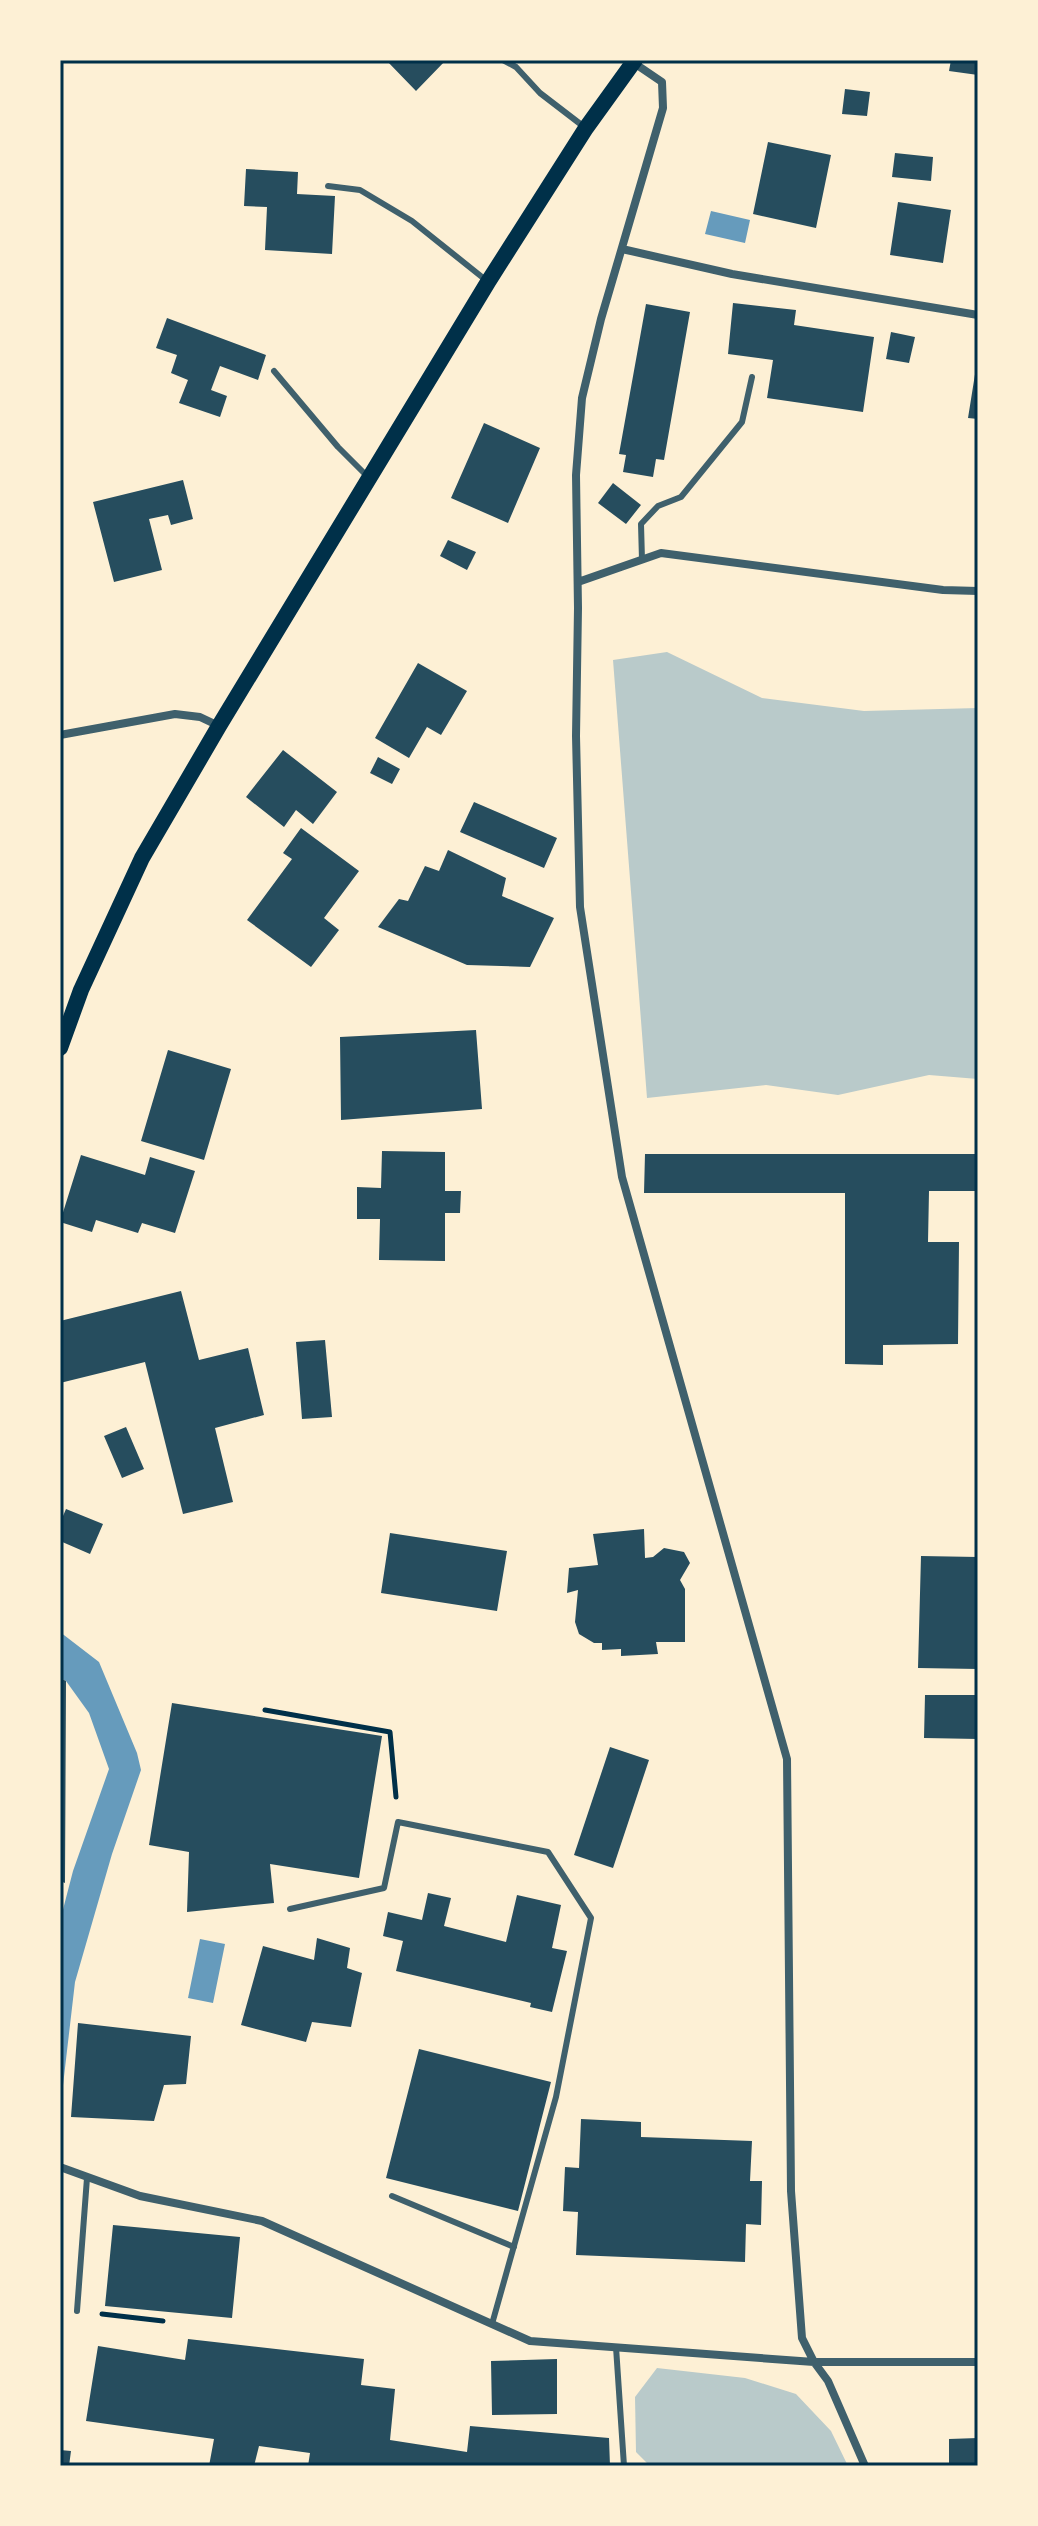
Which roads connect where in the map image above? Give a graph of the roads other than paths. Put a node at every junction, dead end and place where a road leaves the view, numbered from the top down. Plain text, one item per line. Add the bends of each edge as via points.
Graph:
1 (503, 60) edge
2 (634, 61) edge
3 (586, 128) junction
4 (328, 186) dead end
5 (622, 249) junction
6 (488, 282) junction
7 (978, 315) edge
8 (274, 371) dead end
9 (752, 377) dead end
10 (369, 478) junction
11 (642, 560) junction
12 (578, 582) junction
13 (978, 591) edge
14 (219, 726) junction
15 (60, 735) edge
16 (60, 1048) edge
17 (290, 1909) dead end
18 (62, 2168) edge
19 (87, 2178) junction
20 (392, 2196) dead end
21 (514, 2247) junction
22 (77, 2311) road end
23 (492, 2324) junction
24 (616, 2347) junction
25 (814, 2362) junction
26 (978, 2362) edge
27 (624, 2466) edge
28 (865, 2466) edge

1 - 3 lane
2 - 3 main road
2 - 5 street via 662,82 663,108
3 - 6 main road
4 - 6 lane via 360,190 412,221
5 - 7 street via 732,274
5 - 12 street via 582,398 576,475
6 - 10 main road
8 - 10 lane
9 - 11 lane via 742,422 681,497 658,506 641,524
10 - 14 main road
11 - 12 street
11 - 13 street via 661,553
12 - 25 street via 580,907 622,1177 787,1759 791,2191 802,2338
14 - 15 street via 175,714
14 - 16 main road via 142,858
17 - 21 lane via 384,1888 398,1822 548,1852 591,1918 556,2097
18 - 19 street
19 - 22 lane
19 - 23 street via 140,2196 262,2221
20 - 21 lane
21 - 23 lane
23 - 24 street via 530,2341
24 - 25 street
24 - 27 lane
25 - 26 street
25 - 28 street via 828,2381

